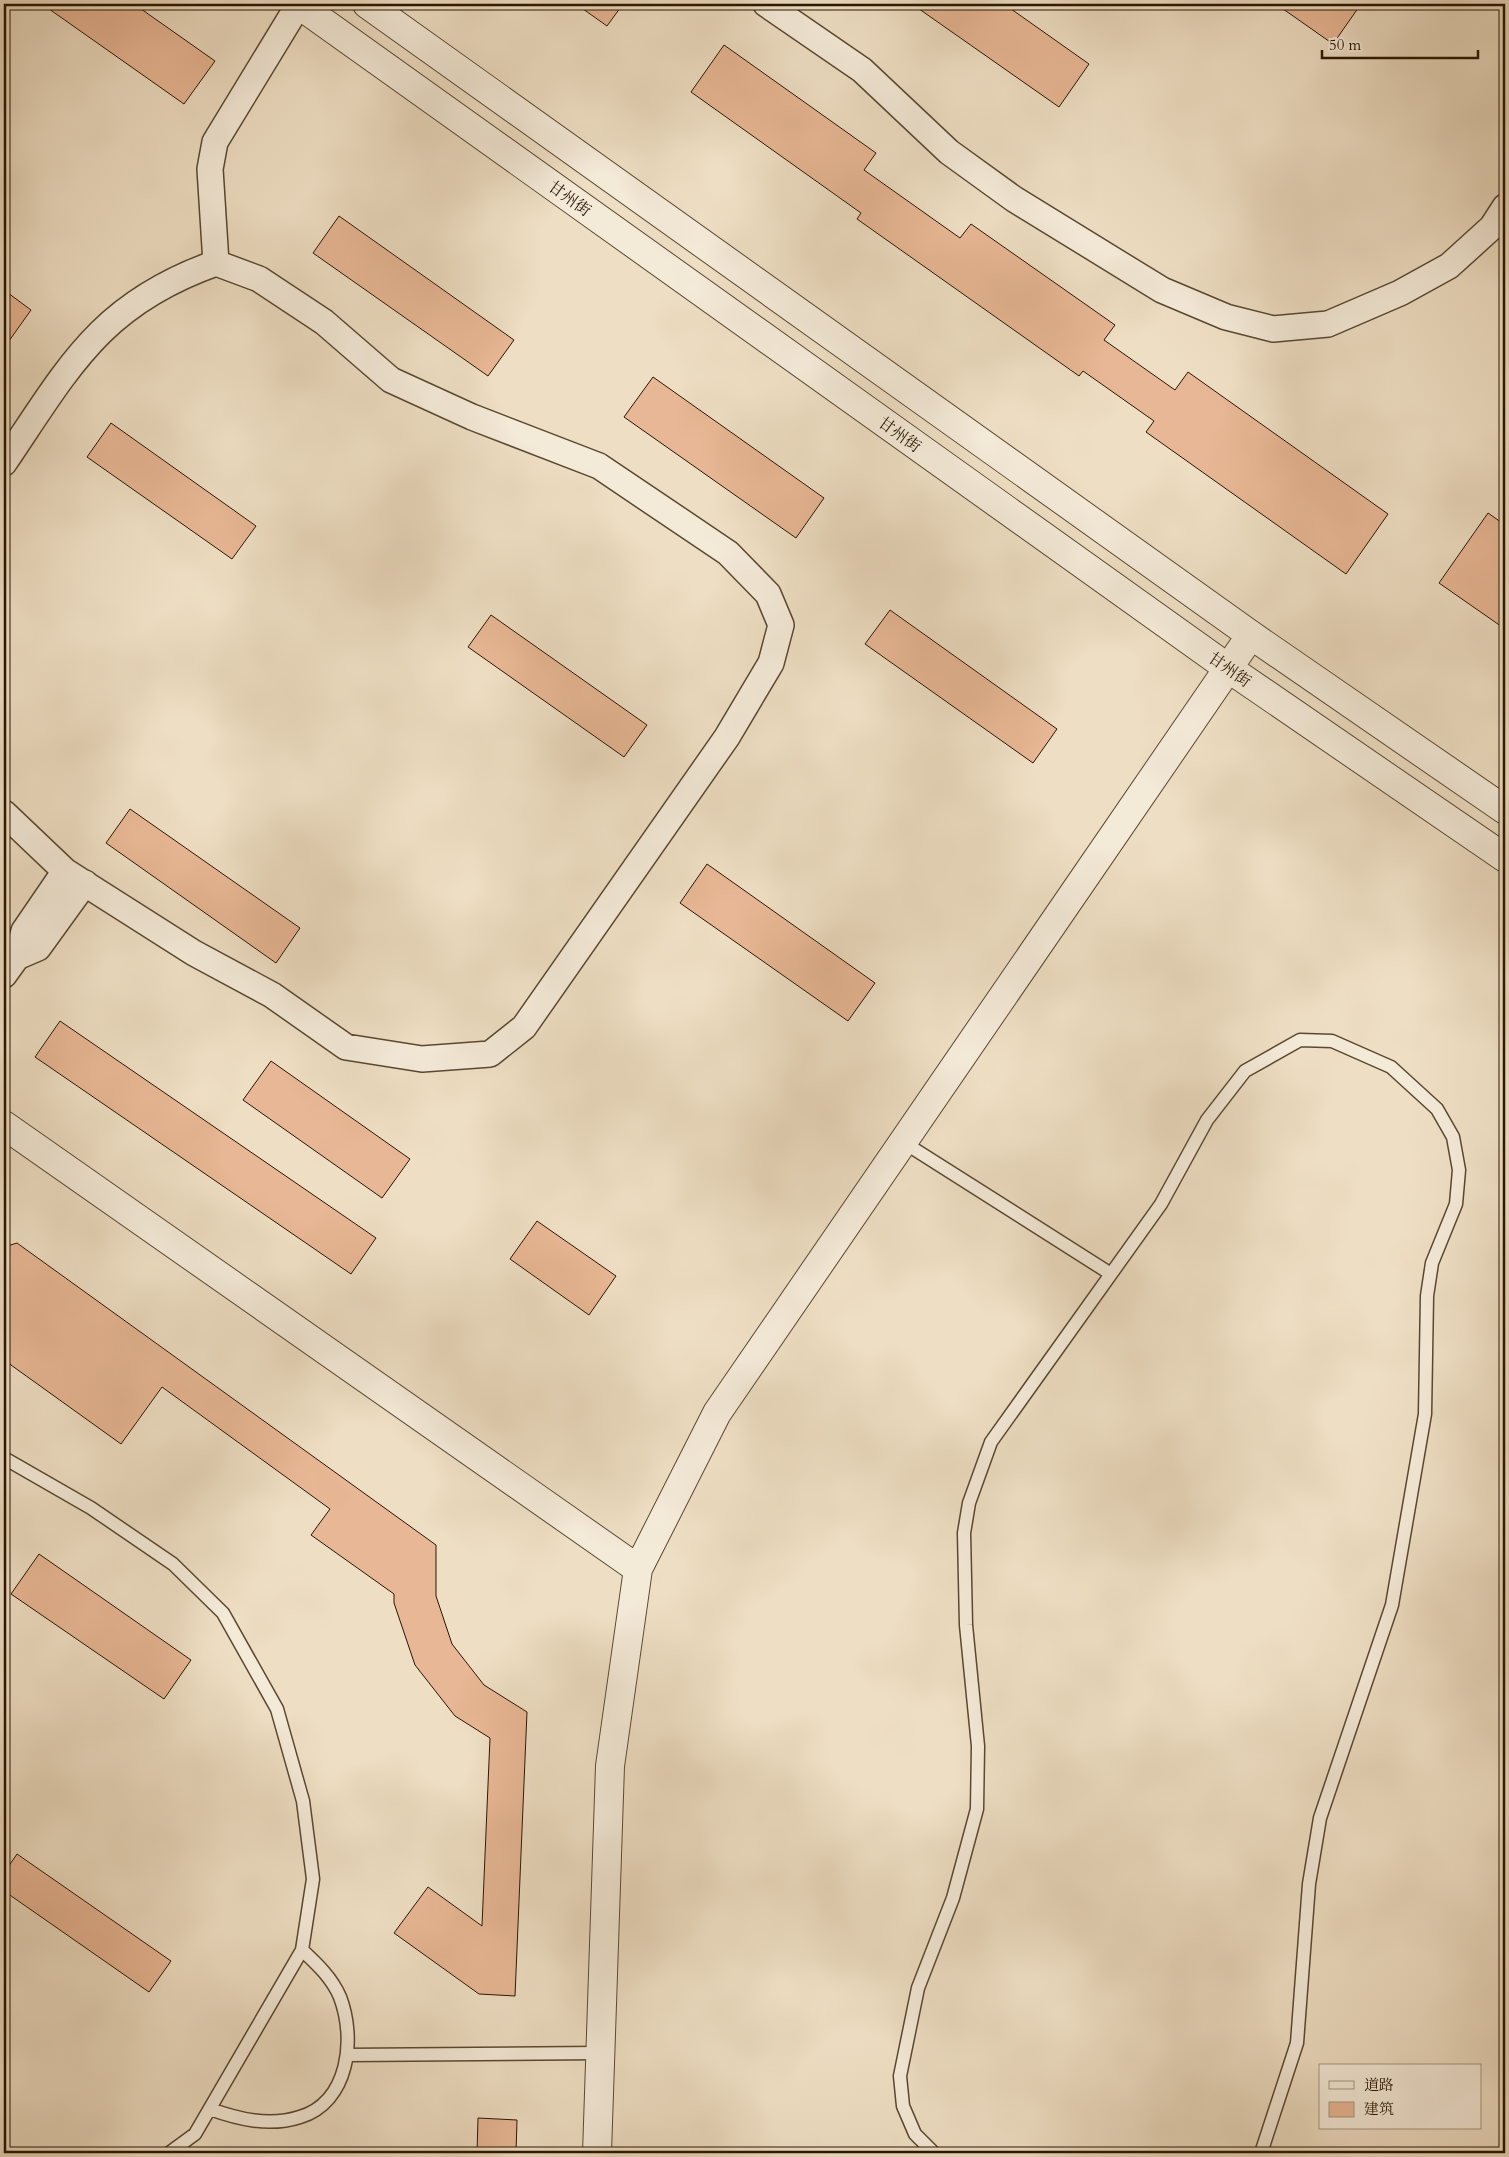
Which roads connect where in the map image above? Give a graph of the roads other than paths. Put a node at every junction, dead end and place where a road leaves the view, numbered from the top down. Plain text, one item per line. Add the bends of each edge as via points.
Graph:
1 (298, 4) edge
2 (367, 4) edge
3 (766, 4) edge
4 (1505, 207) edge
5 (216, 263) junction
6 (4, 463) edge
7 (1251, 635) junction
8 (1228, 668) junction
9 (1505, 810) edge
10 (4, 813) edge
11 (1505, 858) edge
12 (75, 877) junction
13 (11, 966) edge
14 (4, 1125) edge
15 (903, 1142) junction
16 (1111, 1274) junction
17 (4, 1458) edge
18 (638, 1569) junction
19 (302, 1950) junction
20 (600, 2053) junction
21 (347, 2055) junction
22 (210, 2109) junction
23 (169, 2153) edge
24 (597, 2153) edge
25 (934, 2153) edge
26 (1262, 2153) edge

1 - 5 street via 214,142 210,169
1 - 8 street, 甘州街
2 - 7 street
3 - 4 street via 862,70 949,152 1014,199 1162,290 1226,317 1273,329 1328,324 1400,294 1449,266 1492,227
5 - 6 street via 163,284 102,329 77,356
5 - 12 street via 259,279 324,322 391,380 472,417 598,466 728,553 768,594 781,625 771,663 727,737 524,1027 490,1054 422,1059 346,1048 272,994 194,953
7 - 8 street
7 - 9 street
8 - 11 street, 甘州街
8 - 15 street
10 - 12 street
12 - 13 street via 24,931
14 - 18 street
15 - 16 lane
15 - 18 street via 717,1413
16 - 25 lane via 991,1442 969,1503 964,1532 966,1625 978,1746 977,1809 953,1898 918,1988 900,2076 903,2106 915,2134
16 - 26 lane via 1161,1204 1207,1120 1245,1071 1300,1040 1332,1041 1391,1068 1437,1109 1453,1137 1459,1170 1456,1204 1432,1263 1426,1296 1425,1414 1392,1605 1320,1818 1309,1884 1297,2042
17 - 19 lane via 91,1508 173,1564 223,1613 277,1709 303,1801 313,1879
18 - 20 street via 610,1766
19 - 21 lane via 324,1971 340,1996 348,2025
19 - 22 lane
20 - 21 lane
20 - 24 street
21 - 22 lane via 343,2075 333,2093 318,2108 300,2117 268,2122 236,2118
22 - 23 lane via 195,2134

